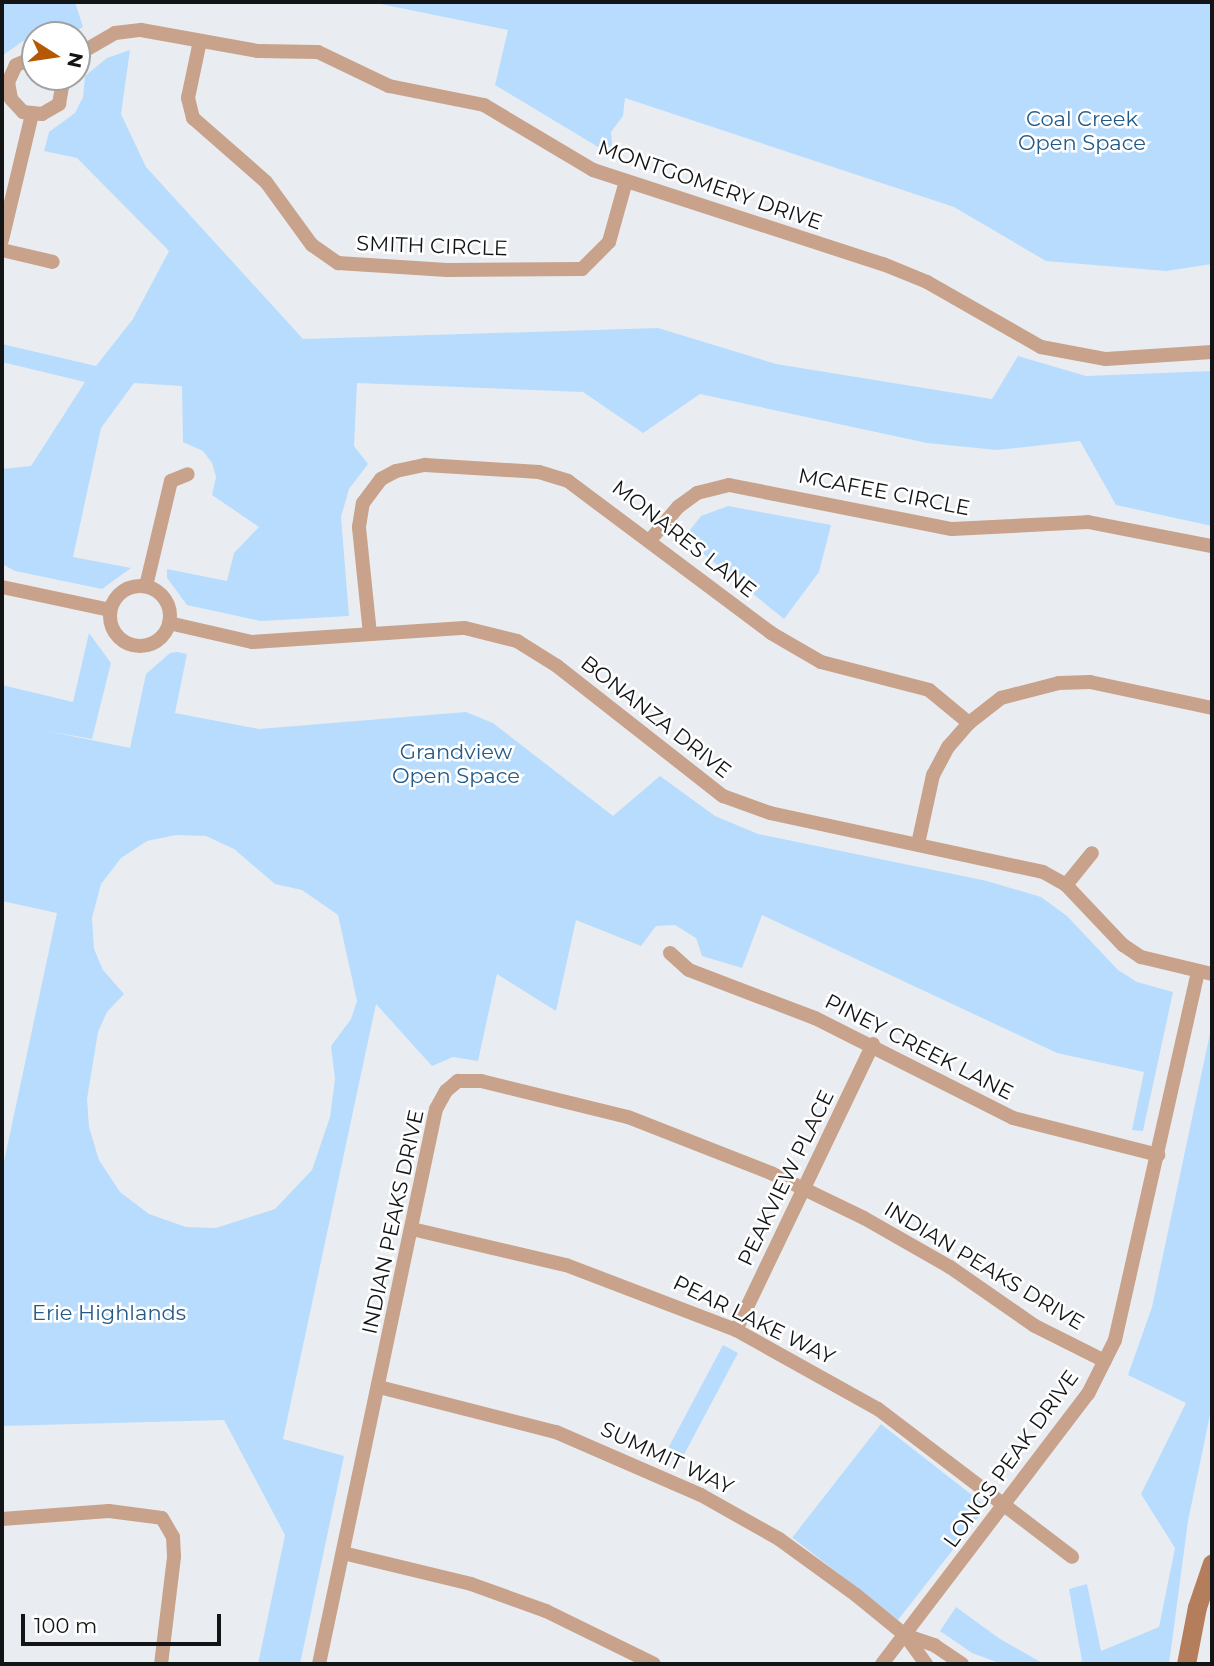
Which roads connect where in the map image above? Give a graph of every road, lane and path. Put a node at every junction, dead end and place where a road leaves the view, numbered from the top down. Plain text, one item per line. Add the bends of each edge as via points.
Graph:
1 (201, 41) junction
2 (91, 47) edge
3 (21, 63) edge
4 (5, 81) edge
5 (61, 91) edge
6 (32, 114) junction
7 (626, 181) junction
8 (2, 240) edge
9 (2, 250) edge
10 (53, 262) dead end
11 (1212, 352) edge
12 (188, 474) dead end
13 (651, 539) junction
14 (1212, 546) edge
15 (146, 586) junction
16 (2, 587) edge
17 (110, 610) junction
18 (169, 623) junction
19 (370, 634) junction
20 (1212, 708) edge
21 (969, 723) junction
22 (918, 844) junction
23 (1092, 853) dead end
24 (1066, 885) junction
25 (670, 953) dead end
26 (1205, 973) edge
27 (873, 1044) junction
28 (1158, 1155) junction
29 (805, 1189) junction
30 (412, 1229) junction
31 (736, 1330) junction
32 (1105, 1361) junction
33 (379, 1387) junction
34 (1005, 1504) junction
35 (2, 1519) edge
36 (343, 1553) junction
37 (1072, 1557) dead end
38 (1212, 1563) edge
39 (1212, 1595) edge
40 (905, 1635) junction
41 (161, 1664) edge
42 (319, 1664) edge
43 (654, 1664) edge
44 (882, 1664) edge
45 (926, 1664) edge
46 (962, 1664) edge
47 (1186, 1664) edge
48 (1199, 1664) edge

1 - 2 street, MONTGOMERY DRIVE via 141,30 115,33
1 - 7 street, MONTGOMERY DRIVE via 258,51 318,52 389,86 484,105 593,170
1 - 7 street, SMITH CIRCLE via 188,98 193,118 277,194 312,245 338,263 447,270 582,269 609,242
3 - 4 street
4 - 6 street via 11,99
5 - 6 street via 59,104 51,111
6 - 8 street
7 - 11 street, MONTGOMERY DRIVE via 883,264 927,282 1041,347 1106,359
9 - 10 street
12 - 15 street via 171,481
13 - 14 street, MCAFEE CIRCLE via 678,507 697,493 729,485 951,529 1088,522
13 - 19 street, MONARES LANE via 589,492 539,472 425,465 396,471 370,491 359,527
13 - 21 street, MONARES LANE via 771,633 821,662 915,684
15 - 17 street via 127,588
15 - 18 street via 165,599
16 - 17 street
17 - 18 street via 114,632 131,645 150,644
18 - 19 street, BONANZA DRIVE via 252,642
19 - 22 street, BONANZA DRIVE via 465,628 517,642 557,666 723,796 770,813
20 - 21 street via 1090,682 1059,683 1001,698
21 - 22 street via 948,747 933,775
22 - 24 street, BONANZA DRIVE via 1043,872
23 - 24 street
24 - 26 street, BONANZA DRIVE via 1123,946 1151,962
25 - 27 street, PINEY CREEK LANE via 689,970
26 - 28 street, LONGS PEAK DRIVE
27 - 28 street, PINEY CREEK LANE via 1013,1118
27 - 29 street, PEAKVIEW PLACE
28 - 32 street, LONGS PEAK DRIVE via 1127,1299
29 - 30 street, INDIAN PEAKS DRIVE via 628,1117 481,1081 458,1082 446,1091 436,1109
29 - 31 street, PEAKVIEW PLACE
29 - 32 street, INDIAN PEAKS DRIVE via 940,1261 1035,1326
30 - 31 street, PEAR LAKE WAY via 566,1265
30 - 33 street, INDIAN PEAKS DRIVE
31 - 34 street, PEAR LAKE WAY via 878,1409
32 - 34 street, LONGS PEAK DRIVE via 1088,1394
33 - 36 street, INDIAN PEAKS DRIVE
33 - 40 street, SUMMIT WAY via 556,1432 659,1474 779,1538
34 - 37 street, PEAR LAKE WAY
34 - 40 street, LONGS PEAK DRIVE
35 - 41 street via 109,1511 162,1518 173,1537 174,1557
36 - 42 street, INDIAN PEAKS DRIVE
36 - 43 street via 483,1588 546,1611
38 - 47 main road via 1197,1607
39 - 48 main road
40 - 44 street, LONGS PEAK DRIVE
40 - 45 street
40 - 46 street via 934,1645

